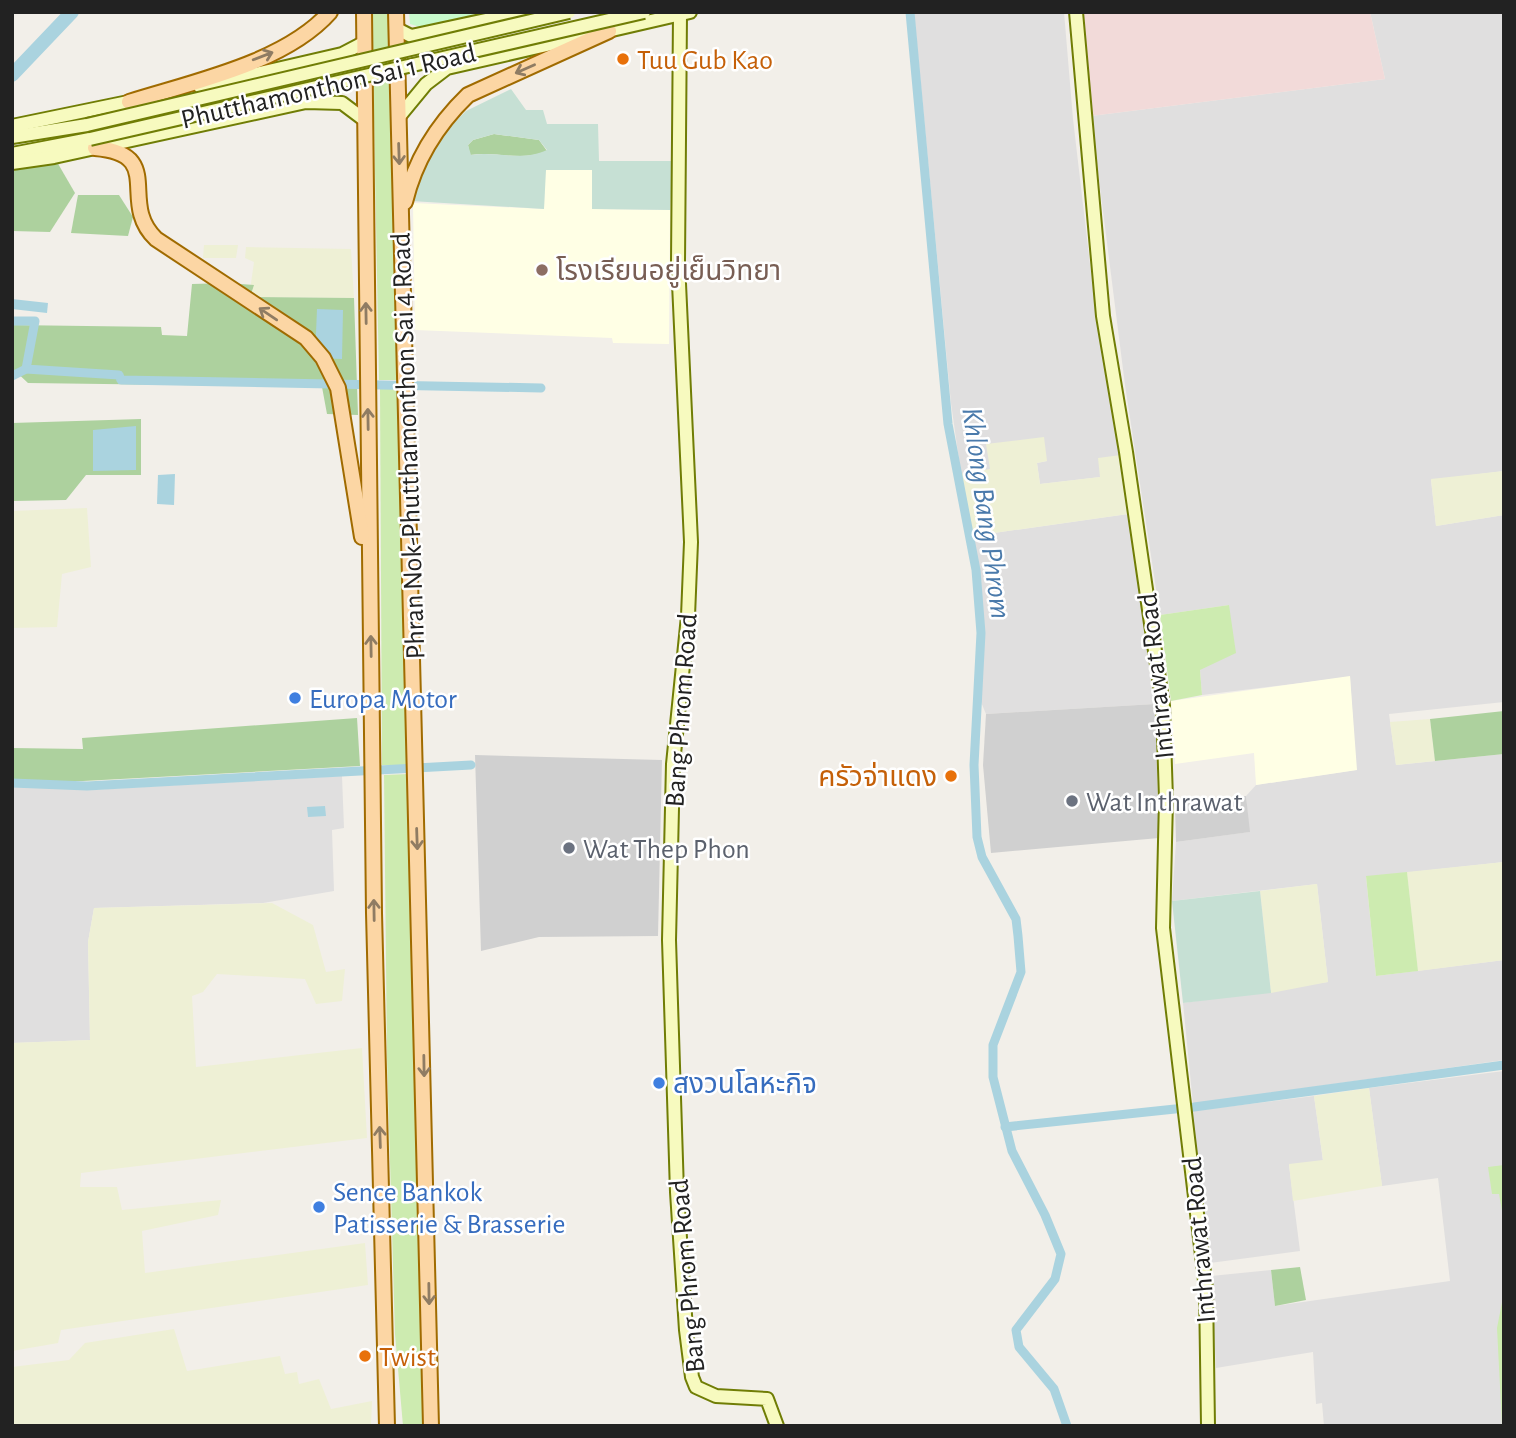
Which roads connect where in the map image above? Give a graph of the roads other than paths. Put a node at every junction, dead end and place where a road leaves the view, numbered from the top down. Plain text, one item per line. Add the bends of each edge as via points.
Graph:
1 (330, 12) edge
2 (364, 12) edge
3 (397, 12) edge
4 (523, 12) edge
5 (569, 12) edge
6 (643, 12) edge
7 (1076, 12) edge
8 (685, 13) edge
9 (498, 18) junction
10 (397, 29) junction
11 (609, 31) junction
12 (365, 42) junction
13 (500, 57) junction
14 (268, 71) junction
15 (129, 102) junction
16 (269, 110) junction
17 (398, 118) junction
18 (366, 121) junction
19 (12, 126) edge
20 (12, 137) edge
21 (92, 144) junction
22 (12, 154) edge
23 (12, 163) edge
24 (401, 223) junction
25 (370, 586) junction
26 (387, 1426) edge
27 (431, 1426) edge
28 (776, 1426) edge
29 (1208, 1426) edge

15 -> 1 main road via 289,46
2 - 12 main road, Phran Nok-Phutthamonthon Sai 4 Road
3 - 10 main road, Phran Nok-Phutthamonthon Sai 4 Road
4 - 9 street
5 - 20 street, Phutthamonthon Sai 1 Road, bridge via 87,125
6 - 21 street, Phutthamonthon Sai 1 Road, bridge
7 - 29 street, Inthrawat Road via 1103,316 1163,706 1163,928 1206,1289
8 - 11 street
8 - 28 street, Bang Phrom Road via 678,262 691,542 673,764 670,866 677,1192 696,1387 716,1396 767,1399
9 - 10 street via 411,36
9 - 13 street via 483,33 483,44 491,55
10 - 17 main road, Phran Nok-Phutthamonthon Sai 4 Road
11 - 13 street
11 -> 24 main road via 468,94 420,157
12 - 14 street via 342,54
12 - 18 main road, Phran Nok-Phutthamonthon Sai 4 Road
13 - 17 street via 447,68 426,83
14 - 15 street
14 - 16 street via 279,80 282,94
15 - 19 street
16 - 18 street via 325,100 342,103
16 - 21 street
17 -> 24 main road, Phran Nok-Phutthamonthon Sai 4 Road
25 -> 18 main road, Phran Nok-Phutthamonthon Sai 4 Road
21 - 22 street, Phutthamonthon Sai 1 Road
21 - 23 street
25 -> 21 main road via 336,382 306,338 156,239 142,223 132,160 118,150
24 -> 27 main road, Phran Nok-Phutthamonthon Sai 4 Road
26 -> 25 main road, Phran Nok-Phutthamonthon Sai 4 Road

